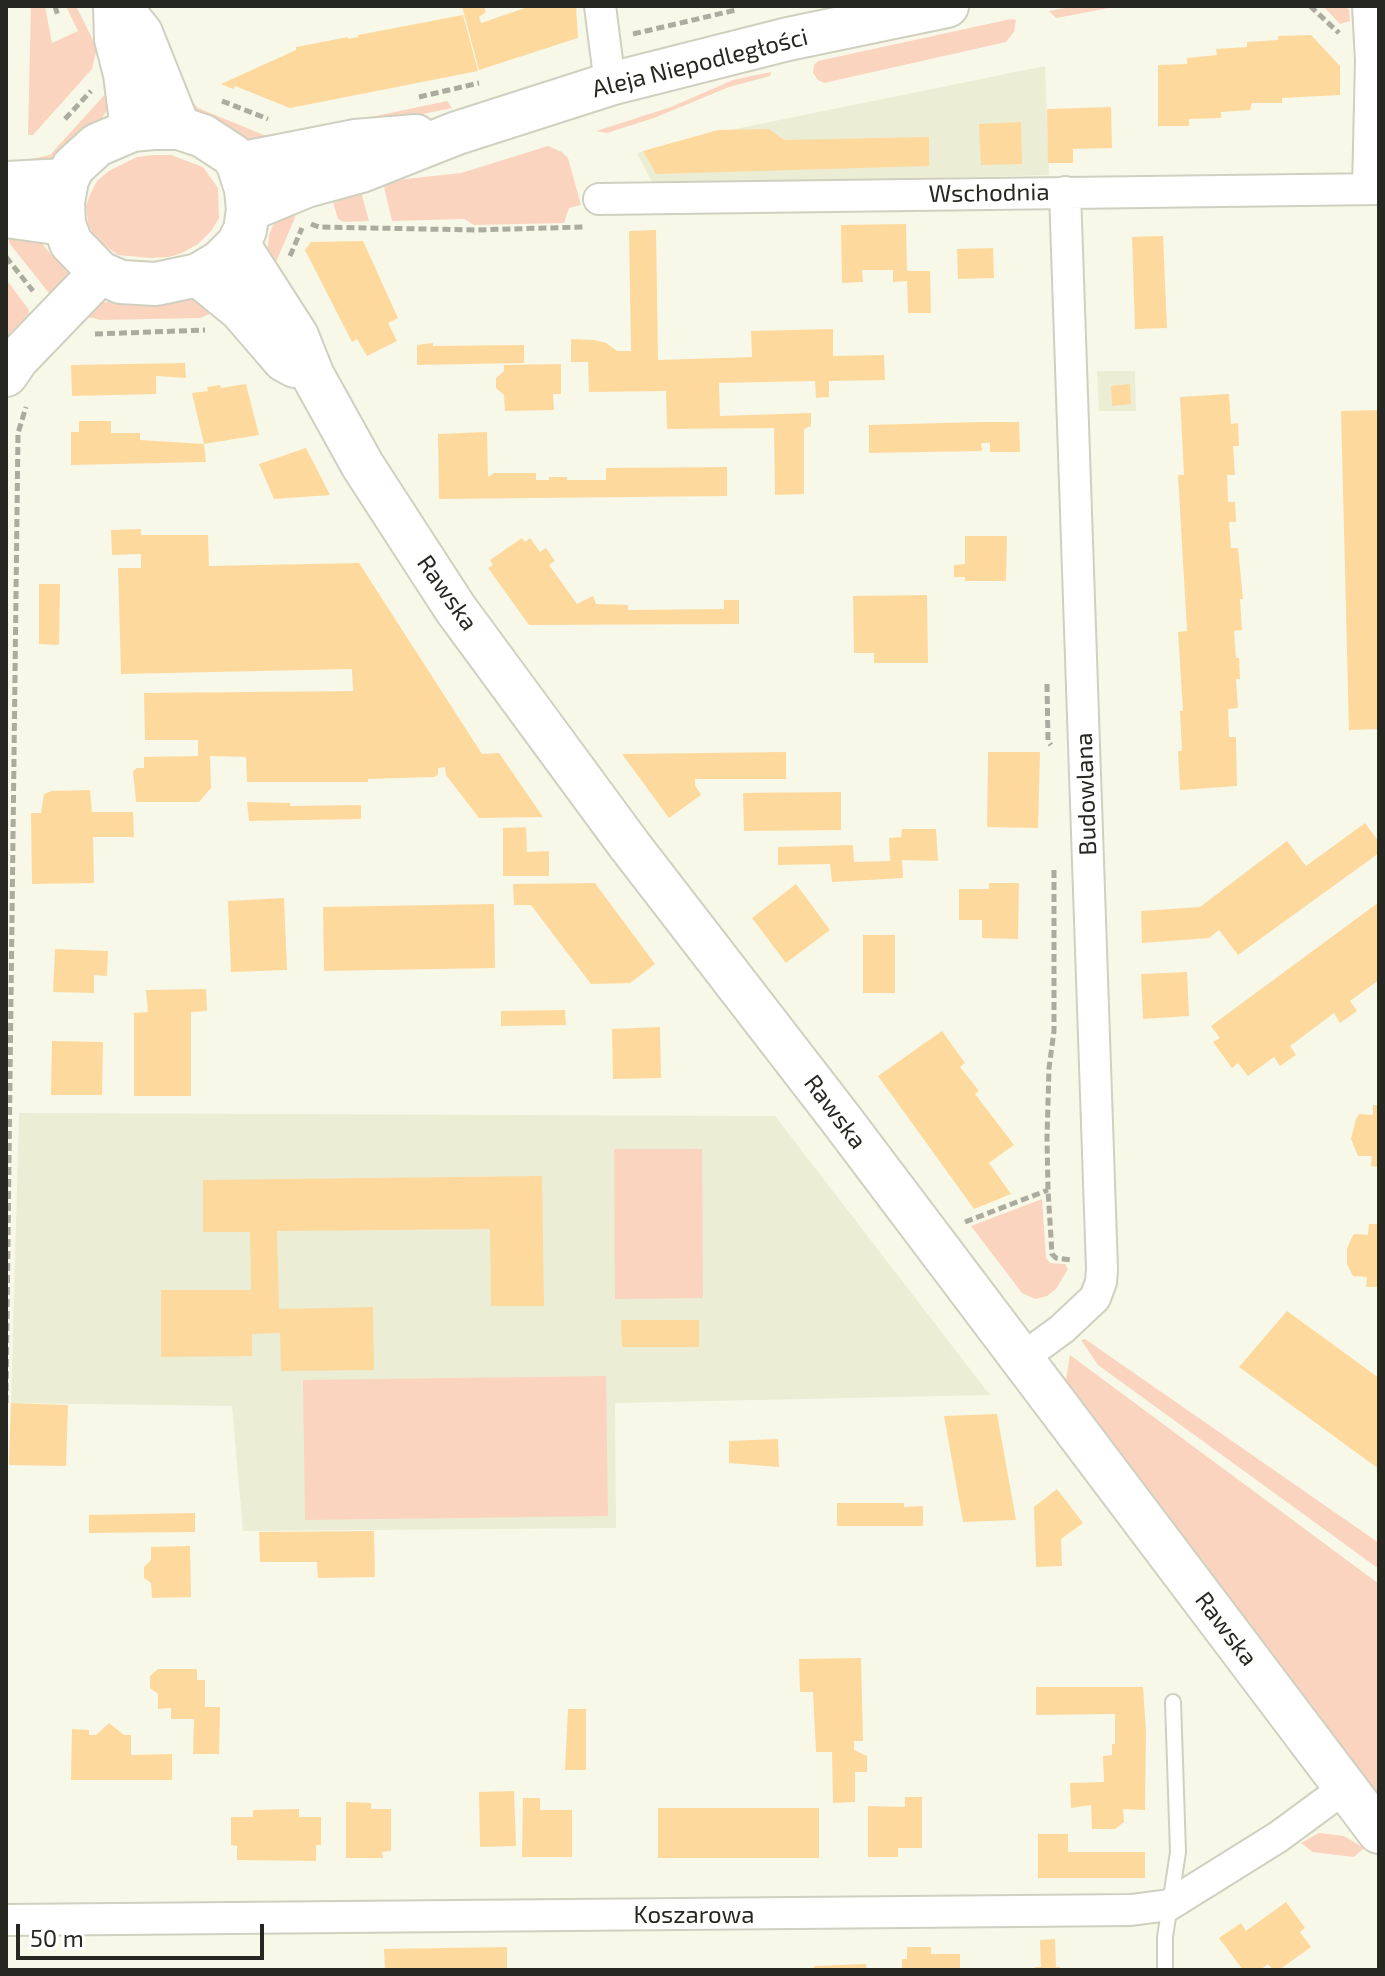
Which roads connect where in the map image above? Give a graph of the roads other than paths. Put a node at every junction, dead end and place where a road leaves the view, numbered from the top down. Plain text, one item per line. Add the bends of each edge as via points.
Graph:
1 (117, 6) edge
2 (600, 6) edge
3 (947, 6) edge
4 (1368, 6) edge
5 (610, 84) junction
6 (179, 128) junction
7 (132, 130) junction
8 (457, 133) junction
9 (238, 164) junction
10 (67, 180) junction
11 (6, 183) edge
12 (1373, 189) edge
13 (1065, 192) junction
14 (596, 213) road end
15 (6, 216) edge
16 (64, 224) junction
17 (243, 227) junction
18 (100, 273) junction
19 (198, 275) junction
20 (313, 376) junction
21 (17, 387) edge
22 (1021, 1359) junction
23 (1173, 1702) dead end
24 (1346, 1787) junction
25 (1379, 1832) edge
26 (1169, 1905) junction
27 (6, 1920) edge
28 (1165, 1970) edge

1 - 6 street via 141,33
1 - 7 street via 116,39
2 - 5 street
3 - 5 street, Aleja Niepodległości
4 - 12 street
5 - 8 street, Aleja Niepodległości
6 - 7 street
6 - 9 street via 215,143
7 - 10 street via 97,145
8 - 9 street, Aleja Niepodległości via 355,141
8 - 17 street, Aleja Niepodległości via 361,171 306,186
9 - 17 street via 246,189
10 - 11 street
10 - 16 street
12 - 13 street, Wschodnia
13 - 14 street, Wschodnia
13 - 22 street, Budowlana via 1102,1269 1095,1298
15 - 16 street
16 - 18 street via 71,243
17 - 19 street via 220,262
17 - 20 street, Rawska
18 - 19 street via 140,284
18 - 21 street via 17,359
19 - 20 street, Rawska via 241,310 284,360
20 - 22 street, Rawska via 363,466 455,608
22 - 24 street, Rawska
23 - 26 lane via 1178,1852
24 - 25 street, Rawska
24 - 26 street, Koszarowa
26 - 27 street, Koszarowa via 907,1913
26 - 28 lane

